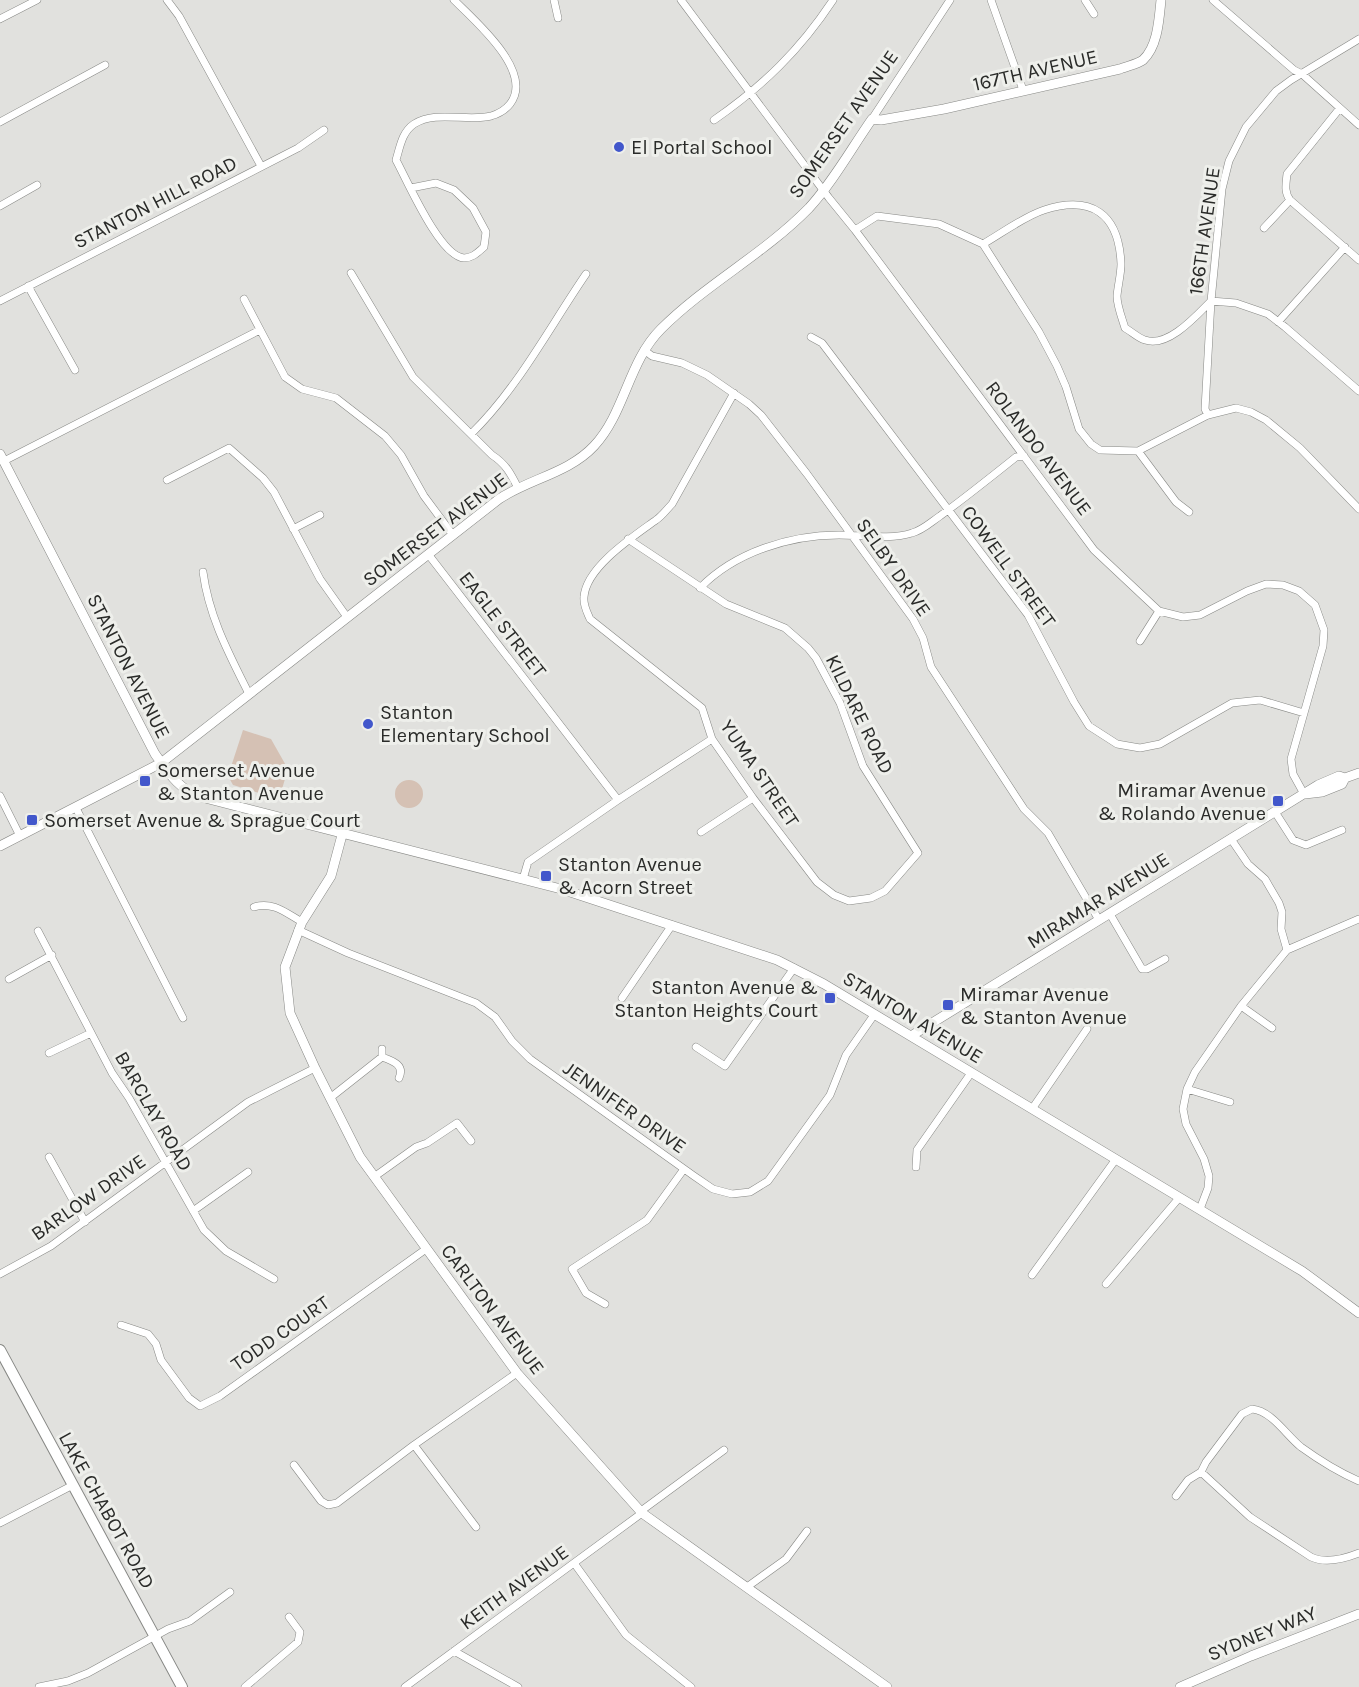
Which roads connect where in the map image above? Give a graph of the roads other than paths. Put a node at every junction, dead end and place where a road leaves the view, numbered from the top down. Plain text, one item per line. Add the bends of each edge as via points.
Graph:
1 (37, 0) edge
2 (167, 0) edge
3 (454, 0) edge
4 (554, 0) edge
5 (681, 0) edge
6 (833, 0) edge
7 (950, 0) edge
8 (991, 0) edge
9 (1085, 0) edge
10 (1161, 0) edge
11 (1213, 0) edge
12 (1094, 14) dead end
13 (558, 18) dead end
14 (0, 19) edge
15 (1359, 39) edge
16 (105, 65) dead end
17 (1302, 74) junction
18 (1023, 90) junction
19 (750, 92) junction
20 (1340, 108) junction
21 (872, 119) junction
22 (714, 120) dead end
23 (0, 122) edge
24 (1359, 125) edge
25 (324, 130) dead end
26 (261, 166) junction
27 (37, 185) dead end
28 (411, 188) junction
29 (824, 190) junction
30 (1290, 200) junction
31 (0, 206) edge
32 (1264, 228) dead end
33 (855, 230) junction
34 (983, 244) junction
35 (1345, 247) junction
36 (1359, 260) edge
37 (351, 273) dead end
38 (586, 274) dead end
39 (28, 286) junction
40 (244, 299) dead end
41 (0, 301) edge
42 (1211, 301) junction
43 (1278, 322) junction
44 (260, 330) junction
45 (811, 337) dead end
46 (644, 350) junction
47 (75, 370) dead end
48 (1359, 391) edge
49 (734, 393) junction
50 (1208, 415) junction
51 (471, 434) junction
52 (1138, 451) junction
53 (1024, 456) junction
54 (2, 458) edge
55 (167, 480) dead end
56 (518, 488) junction
57 (1359, 509) edge
58 (948, 510) junction
59 (1190, 512) dead end
60 (320, 514) dead end
61 (293, 529) junction
62 (453, 535) junction
63 (852, 536) junction
64 (628, 539) junction
65 (428, 554) junction
66 (203, 572) dead end
67 (700, 588) junction
68 (1159, 611) junction
69 (347, 617) junction
70 (1140, 641) dead end
71 (249, 694) junction
72 (1304, 712) junction
73 (712, 739) junction
74 (161, 763) junction
75 (1359, 773) edge
76 (1304, 794) junction
77 (0, 796) edge
78 (753, 798) junction
79 (618, 800) junction
80 (76, 808) junction
81 (1275, 812) junction
82 (1342, 830) dead end
83 (701, 832) dead end
84 (342, 835) junction
85 (20, 836) junction
86 (1231, 839) junction
87 (0, 846) edge
88 (918, 853) joint
89 (523, 879) junction
90 (254, 907) dead end
91 (1110, 914) junction
92 (1359, 919) edge
93 (1099, 920) junction
94 (672, 925) junction
95 (300, 926) junction
96 (38, 931) dead end
97 (1287, 950) junction
98 (52, 955) junction
99 (1165, 959) dead end
100 (794, 968) junction
101 (9, 979) dead end
102 (622, 998) dead end
103 (1241, 1006) junction
104 (874, 1015) junction
105 (183, 1018) dead end
106 (1272, 1028) dead end
107 (1088, 1029) dead end
108 (91, 1033) junction
109 (911, 1036) junction
110 (696, 1047) dead end
111 (49, 1053) dead end
112 (315, 1068) junction
113 (971, 1073) junction
114 (399, 1078) dead end
115 (1187, 1089) junction
116 (330, 1098) junction
117 (1230, 1102) dead end
118 (1032, 1109) junction
119 (471, 1141) dead end
120 (49, 1157) dead end
121 (1116, 1159) junction
122 (166, 1163) junction
123 (916, 1167) dead end
124 (684, 1169) junction
125 (248, 1172) dead end
126 (374, 1177) junction
127 (1179, 1198) junction
128 (1200, 1209) junction
129 (193, 1211) junction
130 (85, 1222) junction
131 (426, 1249) junction
132 (0, 1274) edge
133 (1032, 1275) dead end
134 (274, 1280) dead end
135 (1106, 1284) dead end
136 (605, 1304) dead end
137 (1359, 1313) edge
138 (121, 1325) dead end
139 (0, 1350) edge
140 (517, 1373) junction
141 (414, 1445) junction
142 (724, 1450) dead end
143 (294, 1464) dead end
144 (1201, 1472) junction
145 (1359, 1481) edge
146 (73, 1485) junction
147 (1176, 1496) dead end
148 (642, 1512) junction
149 (0, 1523) edge
150 (476, 1527) dead end
151 (807, 1531) dead end
152 (1359, 1553) edge
153 (574, 1563) junction
154 (747, 1587) junction
155 (230, 1592) dead end
156 (1359, 1614) edge
157 (289, 1617) dead end
158 (155, 1636) junction
159 (454, 1651) junction
160 (39, 1687) edge
161 (182, 1687) edge
162 (245, 1687) edge
163 (405, 1687) edge
164 (518, 1687) edge
165 (692, 1687) edge
166 (887, 1687) edge
167 (1180, 1687) edge

1 - 14 street
2 - 26 street via 180,16
3 - 28 street via 492,37 517,83 516,96 506,109 491,116 432,118 414,124 403,138 396,160
4 - 13 street
5 - 19 street, ROLANDO AVENUE
6 - 19 street via 796,51
7 - 21 street, SOMERSET AVENUE
8 - 18 street
9 - 12 street
10 - 18 street, 167TH AVENUE via 1158,30 1142,61
11 - 17 street
15 - 17 street, 166TH AVENUE
16 - 23 street
17 - 20 street
17 - 42 street, 166TH AVENUE via 1276,91 1246,127 1230,161 1222,189
18 - 21 street, 167TH AVENUE via 944,109
19 - 22 street
19 - 29 street, ROLANDO AVENUE
20 - 24 street
20 - 30 street via 1287,174 1286,195
21 - 29 street, SOMERSET AVENUE
25 - 26 street, STANTON HILL ROAD
26 - 39 street, STANTON HILL ROAD
27 - 31 street
28 - 28 street via 424,215 454,254 463,258 484,247 486,232 473,208 454,190 436,183
29 - 33 street, ROLANDO AVENUE
29 - 46 street, SOMERSET AVENUE via 789,226 669,321
30 - 32 street
30 - 35 street
33 - 34 street via 878,216 939,224
33 - 53 street, ROLANDO AVENUE
34 - 42 street via 1042,210 1071,203 1096,208 1110,220 1118,245 1121,264 1117,298 1125,328 1146,341 1166,339
34 - 52 street via 1057,366 1084,437 1100,450
35 - 36 street
35 - 43 street
37 - 51 street via 413,376
38 - 51 street via 514,384
39 - 41 street, STANTON HILL ROAD
39 - 47 street
40 - 44 street
42 - 43 street via 1249,306
42 - 50 street, 166TH AVENUE via 1205,409
43 - 48 street
44 - 54 street
44 - 62 street via 290,381 302,389 336,398 385,436
45 - 58 street, COWELL STREET via 822,343
46 - 49 street, SELBY DRIVE via 694,368
46 - 56 street, SOMERSET AVENUE via 614,415 594,447 573,463
49 - 63 street, SELBY DRIVE via 761,415
49 - 64 street, YUMA STREET via 672,504 658,519
50 - 52 street
50 - 57 street via 1236,408 1266,420 1300,448
51 - 56 street via 505,465
52 - 59 street via 1176,502
53 - 58 street via 1016,457
53 - 68 street, ROLANDO AVENUE via 1094,550
54 - 74 street, STANTON AVENUE
55 - 61 street via 229,448 270,486
56 - 62 street, SOMERSET AVENUE
58 - 63 street via 911,533
58 - 72 street, COWELL STREET via 1028,615 1089,726 1117,744 1140,748 1160,744 1232,703 1260,700
60 - 61 street
61 - 69 street via 320,579
62 - 65 street, SOMERSET AVENUE
63 - 67 street via 824,535 776,544 737,561
63 - 93 street, SELBY DRIVE via 913,619 931,667 1024,809 1048,833
64 - 67 street, KILDARE ROAD
64 - 73 street, YUMA STREET via 586,588 585,609 590,619 702,708
65 - 69 street, SOMERSET AVENUE
65 - 79 street, EAGLE STREET
66 - 71 street via 215,623
67 - 88 street, KILDARE ROAD via 726,604 785,628 808,648 840,703 863,766
68 - 70 street
68 - 72 street via 1183,618 1200,615 1266,584 1299,591 1315,605 1324,630
69 - 71 street, SOMERSET AVENUE
71 - 74 street, SOMERSET AVENUE
72 - 76 street via 1292,759 1293,774
73 - 78 street, YUMA STREET
73 - 79 street
74 - 80 street, SOMERSET AVENUE
74 - 84 street, STANTON AVENUE via 192,794
75 - 76 street, MIRAMAR AVENUE via 1318,784
76 - 81 street, MIRAMAR AVENUE
77 - 85 street
78 - 83 street
78 - 88 street, YUMA STREET via 817,882 849,901 872,898 885,891
79 - 89 street via 528,862
80 - 85 street, SOMERSET AVENUE
80 - 105 street
81 - 82 street via 1293,840 1306,845
81 - 86 street, MIRAMAR AVENUE
84 - 89 street, STANTON AVENUE
84 - 95 street, CARLTON AVENUE via 331,876
85 - 87 street, SOMERSET AVENUE
86 - 91 street, MIRAMAR AVENUE
86 - 97 street via 1248,864 1265,879 1279,903
89 - 94 street, STANTON AVENUE
90 - 95 street, JENNIFER DRIVE via 273,906
91 - 93 street, MIRAMAR AVENUE
91 - 99 street via 1142,969
92 - 97 street
93 - 109 street, MIRAMAR AVENUE
94 - 100 street, STANTON AVENUE
94 - 102 street
95 - 112 street, CARLTON AVENUE via 285,967 290,1013
95 - 124 street, JENNIFER DRIVE via 337,949 476,1003 495,1017 530,1059
96 - 98 street, BARCLAY ROAD
97 - 103 street
98 - 101 street
98 - 108 street, BARCLAY ROAD
100 - 104 street, STANTON AVENUE
100 - 110 street via 725,1066
103 - 106 street
103 - 115 street
104 - 109 street, STANTON AVENUE
104 - 124 street, JENNIFER DRIVE via 846,1055 830,1095 763,1186 744,1193 726,1193
107 - 118 street
108 - 111 street
108 - 122 street, BARCLAY ROAD
109 - 113 street, STANTON AVENUE
112 - 116 street, CARLTON AVENUE
112 - 122 street, BARLOW DRIVE via 248,1102
113 - 118 street, STANTON AVENUE
113 - 123 street via 917,1150
114 - 116 street via 401,1067 382,1053
115 - 117 street
115 - 128 street via 1185,1118 1209,1176 1209,1188
116 - 126 street, CARLTON AVENUE
118 - 121 street, STANTON AVENUE
119 - 126 street via 457,1123
120 - 130 street
121 - 127 street, STANTON AVENUE
121 - 133 street
122 - 129 street, BARCLAY ROAD
122 - 130 street, BARLOW DRIVE
124 - 136 street via 647,1220 572,1269 586,1293
125 - 129 street
126 - 131 street, CARLTON AVENUE
127 - 128 street, STANTON AVENUE
127 - 135 street
128 - 137 street, STANTON AVENUE via 1302,1271
129 - 134 street, BARCLAY ROAD via 204,1230 226,1251
130 - 132 street, BARLOW DRIVE
131 - 138 street, TODD COURT via 220,1396 200,1406 189,1398 161,1360 148,1334
131 - 140 street, CARLTON AVENUE
139 - 146 main road, LAKE CHABOT ROAD
140 - 141 street
140 - 148 street, CARLTON AVENUE
141 - 143 street via 337,1503 328,1505
141 - 150 street
142 - 148 street, KEITH AVENUE
144 - 145 street via 1242,1414 1252,1409 1264,1412 1302,1448
144 - 147 street via 1188,1480
144 - 152 street via 1250,1517 1311,1557 1331,1560
146 - 149 street
146 - 158 main road, LAKE CHABOT ROAD
148 - 153 street, KEITH AVENUE
148 - 154 street, CARLTON AVENUE
151 - 154 street via 786,1559
153 - 159 street, KEITH AVENUE
153 - 165 street via 626,1635
154 - 166 street, CARLTON AVENUE
155 - 158 street via 190,1621
156 - 167 street, SYDNEY WAY
157 - 162 street via 300,1632 298,1642
158 - 160 street via 88,1673
158 - 161 main road, LAKE CHABOT ROAD
159 - 163 street, KEITH AVENUE
159 - 164 street

